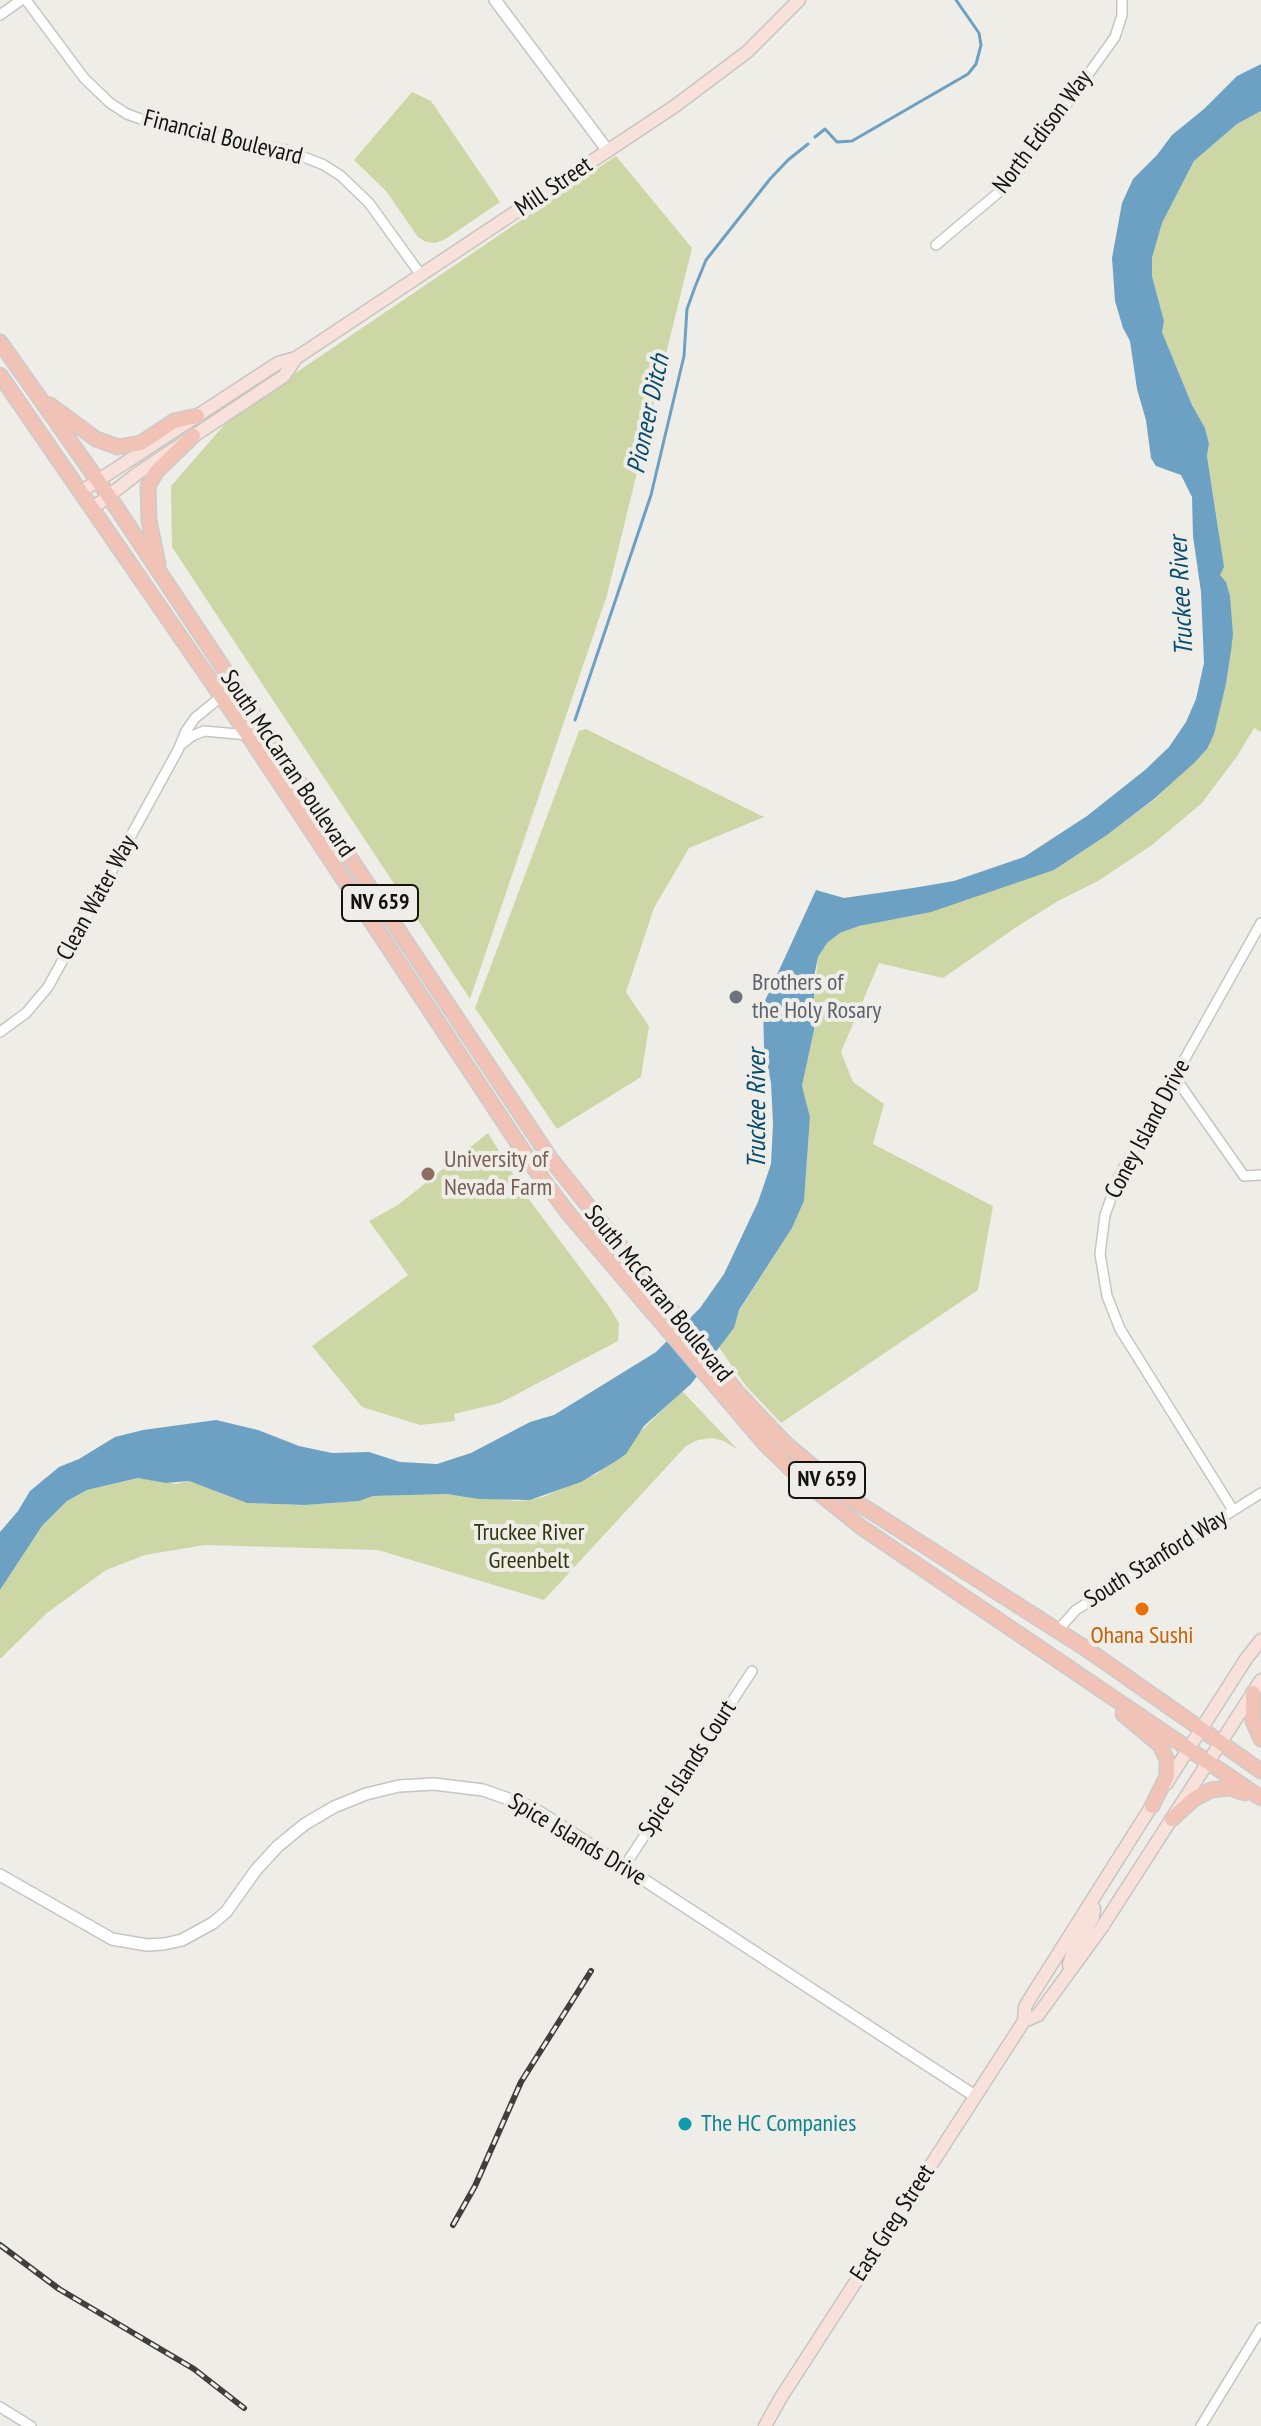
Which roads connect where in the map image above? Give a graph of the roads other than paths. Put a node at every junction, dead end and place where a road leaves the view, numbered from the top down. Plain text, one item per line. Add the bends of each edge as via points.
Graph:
1 (24, 0) edge
2 (495, 0) edge
3 (799, 0) edge
4 (1122, 0) edge
5 (0, 15) edge
6 (608, 151) junction
7 (936, 245) dead end
8 (421, 275) junction
9 (0, 342) edge
10 (296, 358) junction
11 (0, 375) edge
12 (38, 396) junction
13 (197, 416) junction
14 (193, 436) junction
15 (97, 480) junction
16 (82, 491) junction
17 (108, 495) junction
18 (93, 508) junction
19 (161, 576) junction
20 (222, 696) junction
21 (248, 735) junction
22 (178, 750) junction
23 (1261, 923) edge
24 (0, 1032) edge
25 (1174, 1076) junction
26 (514, 1104) junction
27 (498, 1115) junction
28 (1261, 1175) edge
29 (659, 1308) junction
30 (722, 1384) junction
31 (1261, 1493) edge
32 (1233, 1510) junction
33 (1057, 1631) junction
34 (1261, 1640) edge
35 (1062, 1662) junction
36 (752, 1671) dead end
37 (1257, 1687) edge
38 (1201, 1729) junction
39 (1261, 1739) edge
40 (1221, 1744) junction
41 (1188, 1749) junction
42 (1209, 1763) junction
43 (1261, 1771) edge
44 (1261, 1799) edge
45 (1152, 1806) junction
46 (1172, 1819) junction
47 (624, 1867) junction
48 (0, 1875) edge
49 (1091, 1904) junction
50 (1064, 1979) junction
51 (1024, 2021) junction
52 (975, 2096) junction
53 (1261, 2328) edge
54 (0, 2407) edge
55 (31, 2426) edge
56 (765, 2426) edge
57 (1201, 2426) edge

1 - 5 street
1 - 8 street, Financial Boulevard via 110,103 146,122 286,150 324,165 369,203
2 - 6 street
3 - 6 main road, Mill Street via 721,73
4 - 7 street, North Edison Way via 1115,37 1011,182
6 - 8 main road, Mill Street
8 - 10 main road, Mill Street
9 - 12 main road, South McCarran Boulevard / NV 659
10 - 13 main road, Mill Street via 278,363
10 - 14 main road, Mill Street via 284,376
11 - 16 main road, South McCarran Boulevard / NV 659
12 - 13 main road via 96,439 118,447 141,443 174,421
12 - 15 main road, South McCarran Boulevard / NV 659
13 - 15 main road, Mill Street
14 - 17 main road, Mill Street
14 - 19 main road via 148,486 149,521
15 - 16 main road, Mill Street
15 - 17 main road, South McCarran Boulevard / NV 659
16 - 18 main road, South McCarran Boulevard / NV 659
17 - 18 main road, Mill Street
17 - 19 main road, South McCarran Boulevard / NV 659
18 - 20 main road, South McCarran Boulevard / NV 659
19 - 26 main road, South McCarran Boulevard / NV 659
20 - 21 main road, South McCarran Boulevard / NV 659
20 - 22 street, Clean Water Way via 190,724
21 - 22 street via 204,731
21 - 27 main road, South McCarran Boulevard / NV 659
22 - 24 street, Clean Water Way via 48,987
23 - 25 street, Coney Island Drive
25 - 28 street via 1244,1176
25 - 32 street, Coney Island Drive via 1111,1193 1101,1235 1103,1277 1120,1329
26 - 27 main road
26 - 29 main road, South McCarran Boulevard / NV 659
27 - 29 main road, South McCarran Boulevard / NV 659 via 568,1213
29 - 30 main road, South McCarran Boulevard / NV 659
30 - 33 main road, South McCarran Boulevard / NV 659 via 850,1498
30 - 35 main road, South McCarran Boulevard / NV 659 via 766,1445 829,1502
31 - 32 street, South Stanford Way
32 - 33 street, South Stanford Way via 1076,1610
33 - 38 main road, South McCarran Boulevard / NV 659
34 - 38 main road, East Greg Street
35 - 41 main road, South McCarran Boulevard / NV 659
35 - 45 main road via 1163,1750 1167,1776
36 - 47 street, Spice Islands Court
37 - 39 main road via 1253,1721
37 - 40 main road, East Greg Street
38 - 40 main road, South McCarran Boulevard / NV 659
38 - 41 main road, East Greg Street
40 - 42 main road, East Greg Street
40 - 43 main road, South McCarran Boulevard / NV 659
41 - 42 main road, South McCarran Boulevard / NV 659
41 - 45 main road, East Greg Street
42 - 44 main road, South McCarran Boulevard / NV 659
42 - 46 main road, East Greg Street
44 - 46 main road via 1229,1788 1211,1790
45 - 49 main road, East Greg Street
46 - 50 main road, East Greg Street
47 - 48 street, Spice Islands Drive via 516,1800 434,1784 366,1794 320,1815 278,1846 213,1923 164,1944 112,1939
47 - 52 street, Spice Islands Drive
49 - 50 main road via 1093,1917
49 - 51 main road, East Greg Street via 1029,2000
50 - 51 main road, East Greg Street via 1038,2015
51 - 52 main road, East Greg Street
52 - 56 main road, East Greg Street
53 - 57 street
54 - 55 street

